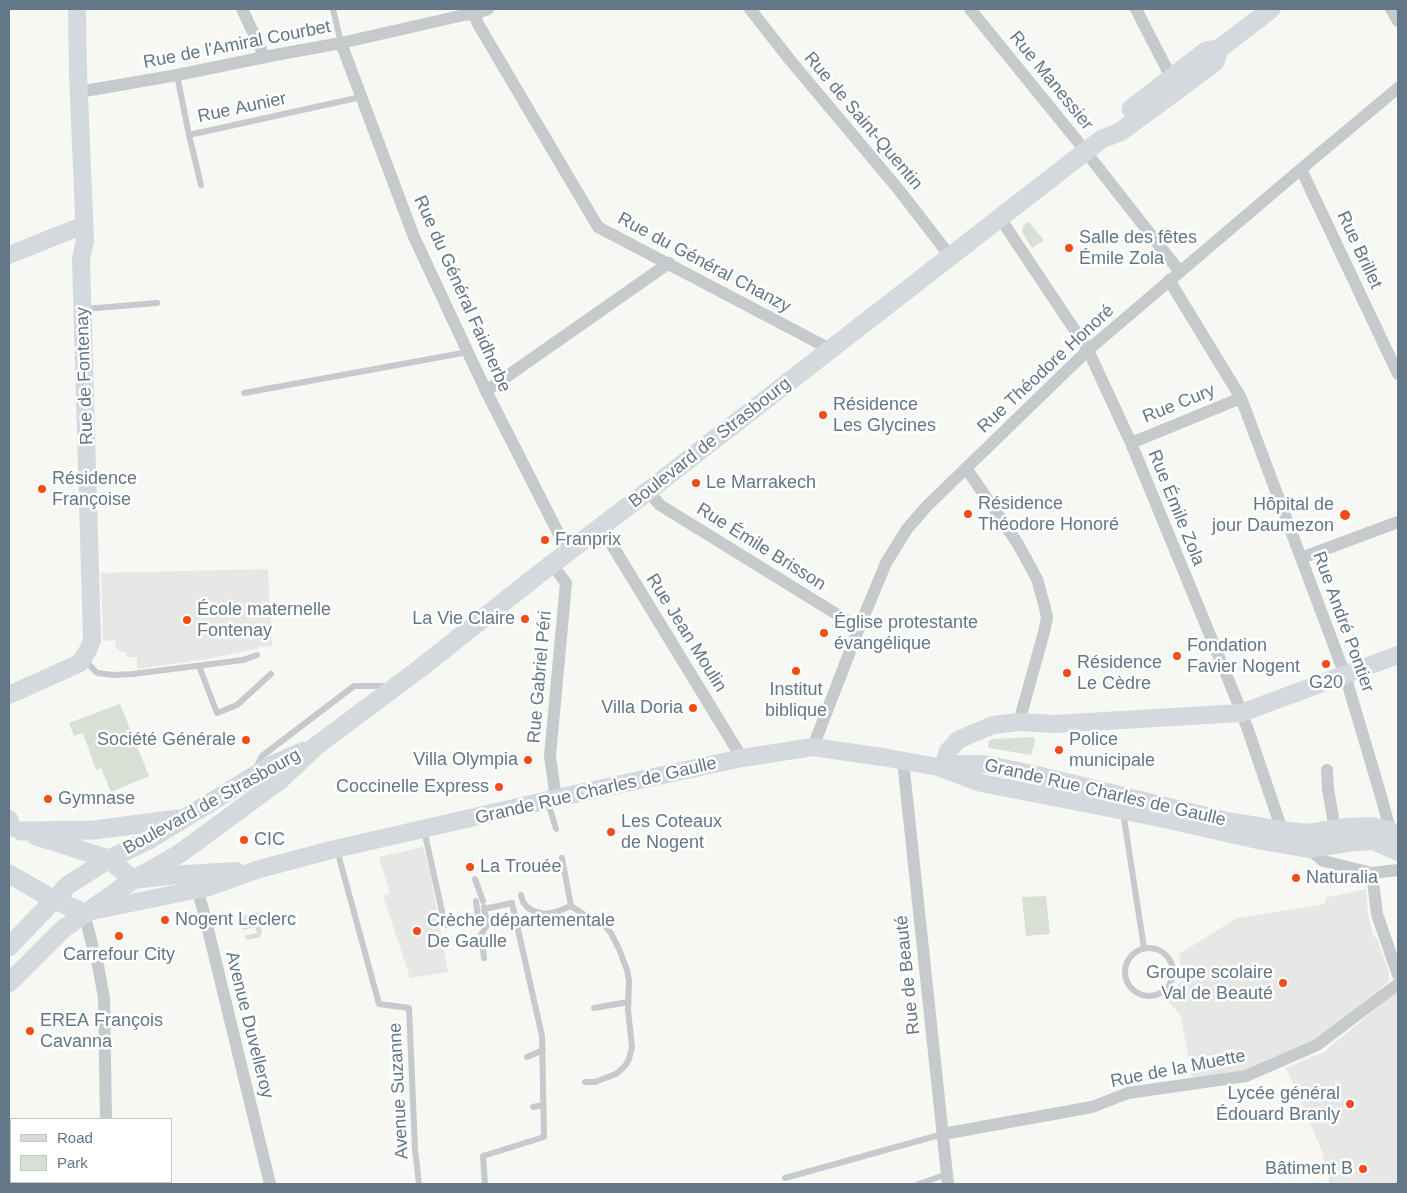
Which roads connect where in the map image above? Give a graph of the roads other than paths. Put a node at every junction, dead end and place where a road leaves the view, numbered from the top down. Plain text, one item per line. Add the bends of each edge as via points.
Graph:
1 (77, 9) edge
2 (242, 9) edge
3 (333, 9) edge
4 (488, 9) edge
5 (750, 9) edge
6 (970, 9) edge
7 (1136, 9) edge
8 (1271, 9) edge
9 (1391, 9) edge
10 (474, 11) edge
11 (1398, 21) edge
12 (341, 43) junction
13 (263, 58) junction
14 (177, 75) junction
15 (1174, 83) junction
16 (1398, 88) edge
17 (79, 92) junction
18 (361, 97) junction
19 (189, 135) junction
20 (1086, 151) junction
21 (1301, 169) junction
22 (201, 185) dead end
23 (1000, 218) junction
24 (84, 225) junction
25 (9, 255) edge
26 (950, 256) junction
27 (669, 263) junction
28 (1180, 272) junction
29 (1169, 280) junction
30 (157, 303) dead end
31 (83, 309) junction
32 (830, 349) junction
33 (1088, 350) junction
34 (468, 352) junction
35 (1398, 374) edge
36 (486, 391) junction
37 (244, 393) dead end
38 (1241, 398) junction
39 (1131, 443) junction
40 (966, 468) junction
41 (648, 491) junction
42 (1398, 522) edge
43 (601, 527) junction
44 (568, 552) junction
45 (1301, 558) junction
46 (552, 564) junction
47 (859, 628) junction
48 (1398, 654) edge
49 (258, 655) dead end
50 (83, 658) junction
51 (200, 666) junction
52 (271, 674) dead end
53 (1345, 675) junction
54 (396, 686) junction
55 (9, 695) edge
56 (1242, 714) junction
57 (1019, 722) junction
58 (316, 746) junction
59 (813, 747) junction
60 (742, 758) junction
61 (903, 761) junction
62 (949, 768) junction
63 (1327, 770) dead end
64 (251, 777) junction
65 (552, 799) junction
66 (1122, 811) junction
67 (184, 818) junction
68 (13, 826) edge
69 (424, 829) junction
70 (556, 829) dead end
71 (1335, 829) junction
72 (1282, 830) junction
73 (1391, 840) edge
74 (337, 849) junction
75 (1309, 849) junction
76 (174, 858) junction
77 (562, 858) dead end
78 (109, 859) junction
79 (1398, 870) edge
80 (1372, 873) junction
81 (9, 874) edge
82 (192, 879) junction
83 (475, 879) dead end
84 (133, 880) junction
85 (521, 896) dead end
86 (53, 900) junction
87 (482, 904) junction
88 (571, 906) junction
89 (84, 913) junction
90 (92, 944) tunnel mouth
91 (9, 947) edge
92 (1144, 948) junction
93 (484, 958) dead end
94 (98, 964) tunnel mouth
95 (1398, 975) edge
96 (9, 983) edge
97 (1398, 984) edge
98 (628, 1002) junction
99 (594, 1008) dead end
100 (543, 1050) junction
101 (527, 1056) dead end
102 (585, 1082) dead end
103 (543, 1105) junction
104 (533, 1107) dead end
105 (106, 1118) edge
106 (943, 1134) junction
107 (785, 1178) dead end
108 (947, 1179) edge
109 (270, 1184) edge
110 (419, 1184) edge
111 (485, 1184) edge
112 (919, 1184) edge

1 - 17 main road, Rue de Fontenay
2 - 13 street
3 - 12 lane
4 - 10 street, Rue de l'Amiral Courbet
5 - 26 street, Rue de Saint-Quentin
6 - 20 street, Rue Manessier
7 - 15 street
8 - 15 main road, Boulevard de Strasbourg via 1219,49 1215,62
9 - 11 street
10 - 12 street, Rue de l'Amiral Courbet
10 - 27 street, Rue du Général Chanzy via 478,24 598,227
12 - 13 street, Rue de l'Amiral Courbet
12 - 18 street, Rue du Général Faidherbe
13 - 14 street, Rue de l'Amiral Courbet
14 - 17 street, Rue de l'Amiral Courbet
14 - 19 lane, Rue Aunier
15 - 20 main road, Boulevard de Strasbourg via 1120,132 1102,139
16 - 21 street, Rue Théodore Honoré
17 - 24 main road, Rue de Fontenay
18 - 19 lane, Rue Aunier
18 - 34 street, Rue du Général Faidherbe via 448,321
19 - 22 lane
20 - 23 main road, Boulevard de Strasbourg
20 - 28 street, Rue Manessier
21 - 28 street, Rue Théodore Honoré
21 - 35 street, Rue Brillet
23 - 26 main road, Boulevard de Strasbourg
23 - 33 street, Rue Émile Zola
24 - 25 main road
24 - 31 main road, Rue de Fontenay via 81,260
26 - 32 main road, Boulevard de Strasbourg
27 - 32 street, Rue du Général Chanzy
27 - 36 street
28 - 29 street, Rue Théodore Honoré
29 - 33 street, Rue Théodore Honoré
29 - 38 street, Rue André Pontier
30 - 31 lane
31 - 50 main road, Rue de Fontenay via 92,640
32 - 41 main road, Boulevard de Strasbourg
33 - 39 street, Rue Émile Zola
33 - 40 street, Rue Théodore Honoré
34 - 36 street, Rue du Général Faidherbe
34 - 37 lane
36 - 44 street, Rue du Général Faidherbe
38 - 39 street, Rue Cury
38 - 45 street, Rue André Pontier
39 - 56 street, Rue Émile Zola
40 - 47 street, Rue Théodore Honoré via 907,529 886,563
40 - 57 street via 1018,544 1036,579 1047,616
41 - 43 main road, Boulevard de Strasbourg
41 - 47 street, Rue Émile Brisson via 660,505
42 - 45 street
43 - 44 main road, Boulevard de Strasbourg
43 - 60 street, Rue Jean Moulin
44 - 46 main road, Boulevard de Strasbourg
45 - 53 street, Rue André Pontier
46 - 54 main road, Boulevard de Strasbourg
46 - 65 street, Rue Gabriel Péri via 566,583 550,756
47 - 59 street, Rue Théodore Honoré
48 - 53 main road
49 - 51 lane
50 - 51 lane via 97,673 114,675
50 - 55 main road via 80,663
51 - 52 lane via 217,713 237,705
53 - 56 main road
53 - 73 street, Rue André Pontier
54 - 58 main road, Boulevard de Strasbourg
54 - 64 lane via 354,686 262,756
56 - 57 main road via 1054,724
56 - 72 street, Rue Émile Zola
57 - 62 main road via 993,725 958,740 948,751
58 - 64 main road, Boulevard de Strasbourg
58 - 76 main road, Boulevard de Strasbourg via 280,780
59 - 60 main road, Grande Rue Charles de Gaulle
59 - 61 main road, Grande Rue Charles de Gaulle
60 - 65 main road, Grande Rue Charles de Gaulle
61 - 62 main road, Grande Rue Charles de Gaulle
61 - 106 street, Rue de Beauté
62 - 66 main road, Grande Rue Charles de Gaulle via 981,783
62 - 72 main road, Grande Rue Charles de Gaulle via 994,766 1227,821
63 - 71 street
64 - 67 main road, Boulevard de Strasbourg
65 - 69 main road, Grande Rue Charles de Gaulle
65 - 70 lane
66 - 75 main road, Grande Rue Charles de Gaulle
66 - 92 lane
67 - 68 main road via 94,830
67 - 78 main road, Boulevard de Strasbourg via 149,840
68 - 78 main road
69 - 74 main road, Grande Rue Charles de Gaulle
69 - 87 lane via 445,925 478,917
71 - 72 main road, Grande Rue Charles de Gaulle via 1307,833
71 - 73 main road, Grande Rue Charles de Gaulle via 1371,826
73 - 75 main road, Grande Rue Charles de Gaulle
74 - 82 main road, Grande Rue Charles de Gaulle via 256,870 209,887
74 - 110 lane, Avenue Suzanne via 379,1004 409,1008
75 - 80 street via 1323,861
76 - 82 main road via 176,867
76 - 84 main road, Boulevard de Strasbourg
77 - 88 lane
78 - 84 main road
78 - 86 main road, Boulevard de Strasbourg via 68,884
79 - 80 street
80 - 95 street via 1377,914
81 - 86 main road
82 - 84 main road
82 - 89 main road, Grande Rue Charles de Gaulle
82 - 109 street, Avenue Duvelleroy
83 - 87 lane
84 - 89 main road, Boulevard de Strasbourg
85 - 88 lane via 528,908 545,914
86 - 89 main road
86 - 91 main road, Boulevard de Strasbourg
87 - 93 lane via 487,921 481,938
87 - 100 lane via 512,903
88 - 98 lane via 602,923 611,933 627,970
89 - 90 street
89 - 96 main road, Boulevard de Strasbourg via 63,929
92 - 92 lane via 1136,951 1126,964 1126,980 1137,993 1153,996 1167,989 1173,967 1166,954
94 - 105 street via 104,998
97 - 106 street, Rue de la Muette via 1317,1046 1246,1076 1128,1094 1092,1107
98 - 99 lane
98 - 102 lane via 632,1047 629,1059 616,1074
100 - 101 lane
100 - 103 lane
103 - 104 lane
103 - 111 lane via 544,1136 482,1156
106 - 107 lane
106 - 108 street, Rue de Beauté
108 - 112 lane

